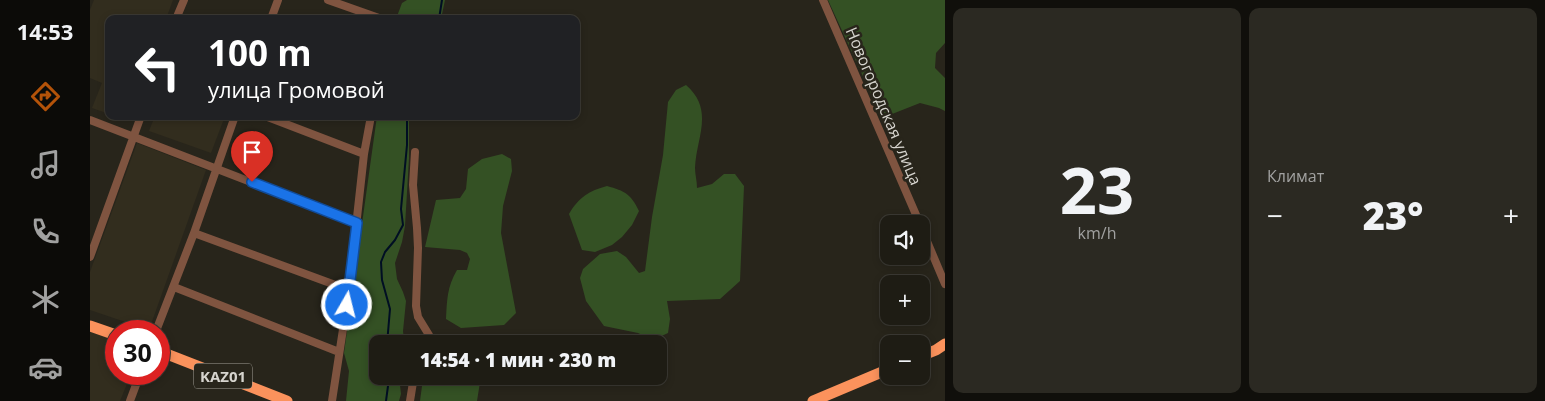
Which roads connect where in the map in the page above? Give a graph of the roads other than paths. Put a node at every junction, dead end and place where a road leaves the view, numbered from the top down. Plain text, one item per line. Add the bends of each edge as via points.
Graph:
1 (184, 0) edge
2 (278, 0) edge
3 (328, 0) edge
4 (823, 0) edge
5 (178, 15) edge
6 (272, 15) edge
7 (370, 15) edge
8 (90, 120) edge
9 (139, 120) edge
10 (234, 120) edge
11 (275, 120) edge
12 (370, 120) edge
13 (133, 137) junction
14 (415, 152) dead end
15 (364, 154) junction
16 (217, 168) junction
17 (916, 215) edge
18 (357, 223) junction
19 (194, 233) junction
20 (930, 248) edge
21 (90, 257) edge
22 (945, 284) edge
23 (174, 286) junction
24 (349, 290) junction
25 (160, 320) edge
26 (90, 326) edge
27 (105, 331) edge
28 (428, 335) edge
29 (945, 344) edge
30 (339, 352) junction
31 (930, 352) edge
32 (170, 355) edge
33 (880, 373) edge
34 (136, 385) edge
35 (413, 385) edge
36 (130, 401) edge
37 (288, 401) edge
38 (332, 401) edge
39 (410, 401) edge
40 (813, 401) edge

1 - 5 street
2 - 6 street
3 - 7 street
4 - 17 street, Новогородская улица
8 - 13 street
9 - 13 street
10 - 16 street
11 - 15 street
12 - 15 street
13 - 16 street
13 - 21 street
14 - 28 street via 416,306
15 - 18 street
16 - 18 street
16 - 19 street
18 - 24 street
19 - 23 street
19 - 24 street
20 - 22 street
23 - 25 street
23 - 30 street
24 - 30 street
26 - 27 highway
29 - 31 highway
30 - 38 street
32 - 37 highway, KАZ01
33 - 40 highway
34 - 36 street
35 - 39 street

